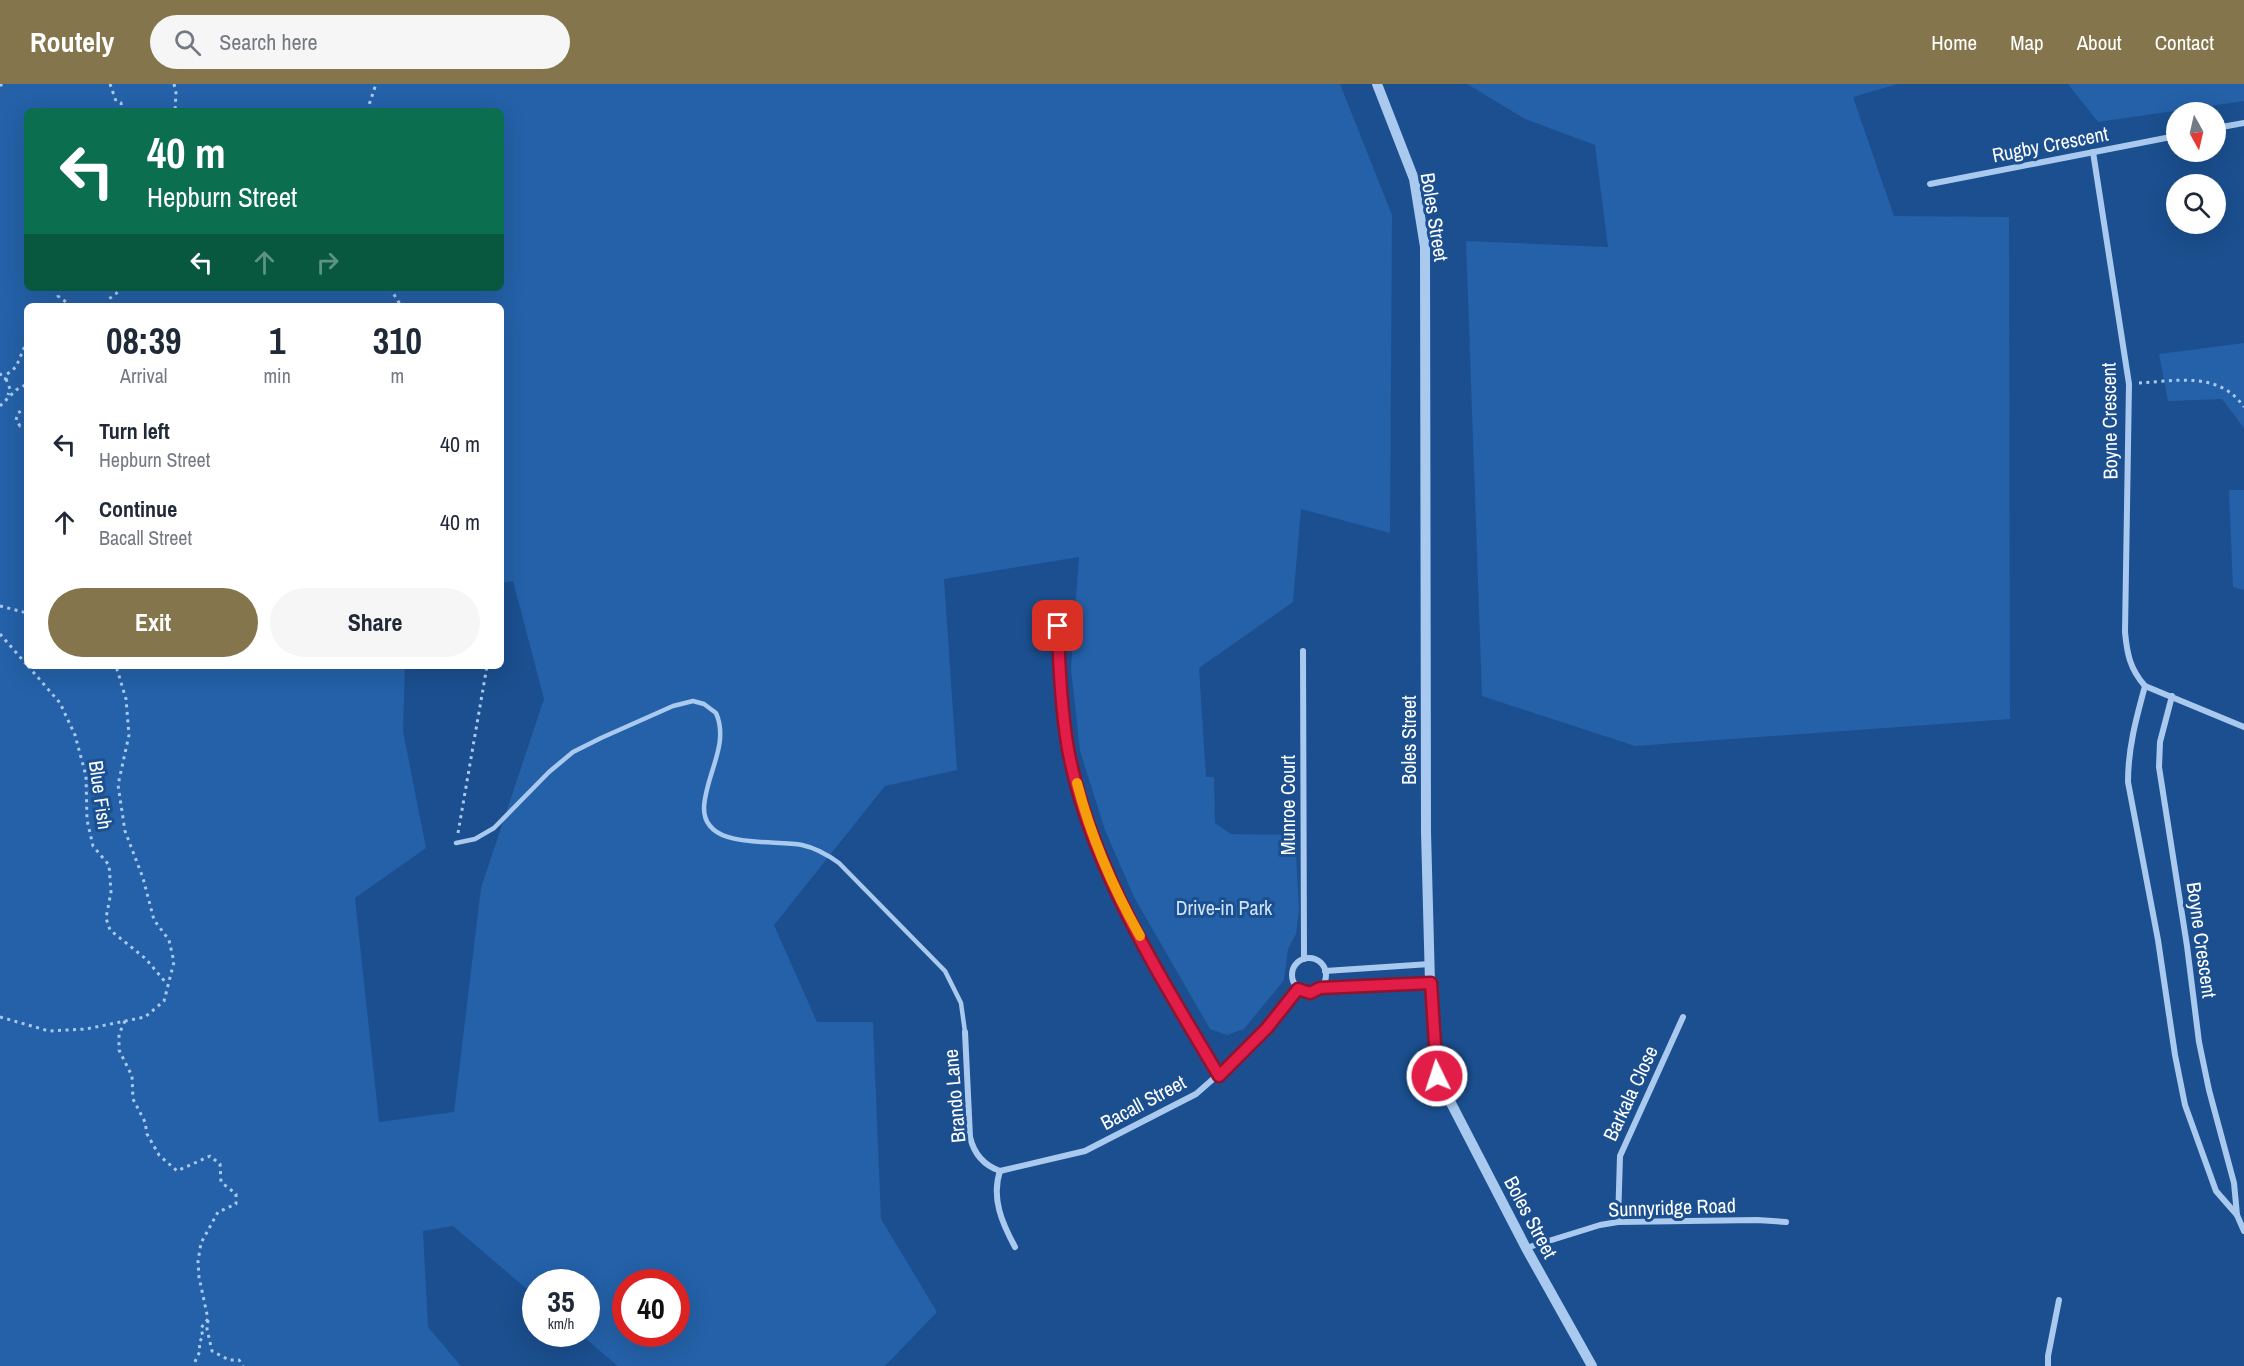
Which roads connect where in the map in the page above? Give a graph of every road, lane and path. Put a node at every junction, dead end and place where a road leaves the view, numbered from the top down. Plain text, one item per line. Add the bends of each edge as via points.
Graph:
1 (110, 84) edge
2 (174, 84) edge
3 (376, 84) edge
4 (1377, 84) edge
5 (122, 108) edge
6 (175, 108) edge
7 (368, 108) edge
8 (2244, 123) edge
9 (2226, 126) edge
10 (2166, 138) edge
11 (2093, 152) junction
12 (1930, 184) dead end
13 (59, 291) edge
14 (119, 291) edge
15 (66, 303) edge
16 (109, 303) edge
17 (24, 348) edge
18 (0, 374) edge
19 (6, 379) junction
20 (2129, 384) junction
21 (24, 386) edge
22 (7, 397) junction
23 (0, 406) edge
24 (2244, 407) edge
25 (24, 409) edge
26 (24, 424) edge
27 (0, 606) edge
28 (24, 612) edge
29 (1058, 626) dead end
30 (0, 634) edge
31 (1303, 651) dead end
32 (24, 662) edge
33 (30, 669) edge
34 (117, 669) edge
35 (485, 669) edge
36 (2145, 686) junction
37 (2172, 696) junction
38 (2244, 728) edge
39 (456, 843) joint
40 (1305, 959) junction
41 (1430, 964) junction
42 (1325, 971) junction
43 (1431, 983) junction
44 (167, 985) junction
45 (1320, 988) junction
46 (1298, 989) junction
47 (0, 1017) edge
48 (1683, 1017) dead end
49 (124, 1021) junction
50 (965, 1032) joint
51 (1219, 1076) junction
52 (1000, 1171) junction
53 (2237, 1215) junction
54 (1618, 1222) junction
55 (1786, 1222) dead end
56 (2244, 1231) edge
57 (1015, 1247) dead end
58 (1526, 1248) junction
59 (2059, 1300) dead end
60 (208, 1319) junction
61 (193, 1366) edge
62 (243, 1366) edge
63 (1592, 1366) edge
64 (2048, 1366) edge

1 - 5 path
2 - 6 path
3 - 7 path
4 - 41 street, Boles Street via 1414,179 1425,247 1426,832
8 - 9 street
10 - 11 street, Rugby Crescent
11 - 12 street, Rugby Crescent
11 - 20 street, Boyne Crescent
13 - 15 path via 58,296
14 - 16 path
17 - 19 path
18 - 19 path
19 - 22 path via 10,389
20 - 24 path via 2191,380 2221,385
20 - 36 street, Boyne Crescent via 2125,632 2127,655
21 - 22 path
22 - 23 path
25 - 26 path via 16,420 20,426
27 - 28 path
29 - 51 street via 1068,751 1089,826 1116,891
30 - 32 path, Blue Fish
31 - 40 street, Munroe Court
33 - 44 path, Blue Fish via 60,703 75,735 86,776 87,820 93,846 109,865 111,892 106,918 110,930 146,959
34 - 44 path via 126,699 129,735 118,785 125,831 154,921 169,940 174,962
35 - 39 path
36 - 37 street
36 - 53 street, Boyne Crescent via 2132,730 2128,782 2175,1056 2185,1105 2216,1191
37 - 38 street
37 - 53 street, Boyne Crescent via 2160,742 2159,767 2199,1042 2234,1183
39 - 50 lane via 494,828 573,752 673,706 693,701 704,705 716,713 720,730 704,810 711,826 726,838 805,846 839,863 945,971 961,1003
40 - 42 street via 1317,961
40 - 46 street via 1292,972
41 - 42 street
41 - 43 street, Boles Street
42 - 45 street
43 - 45 street
43 - 58 street, Boles Street via 1437,1076
44 - 49 path via 164,1001 145,1017
45 - 46 street via 1310,993
46 - 51 street, Bacall Street via 1267,1028
47 - 49 path via 49,1031
48 - 54 street, Barkala Close via 1620,1156
49 - 60 path via 119,1050 132,1076 133,1099 159,1155 177,1171 210,1156 220,1164 221,1182 236,1194 236,1204 218,1212 201,1243 198,1269
50 - 52 street, Brando Lane via 972,1147 981,1160
51 - 52 street, Bacall Street via 1172,1108 1085,1151
52 - 57 street via 996,1182 998,1207
53 - 56 street, Boyne Crescent
54 - 55 street, Sunnyridge Road
54 - 58 street, Sunnyridge Road
58 - 63 street, Boles Street
59 - 64 street
60 - 61 path via 201,1328 203,1337
60 - 62 path via 212,1351 229,1360 239,1360

